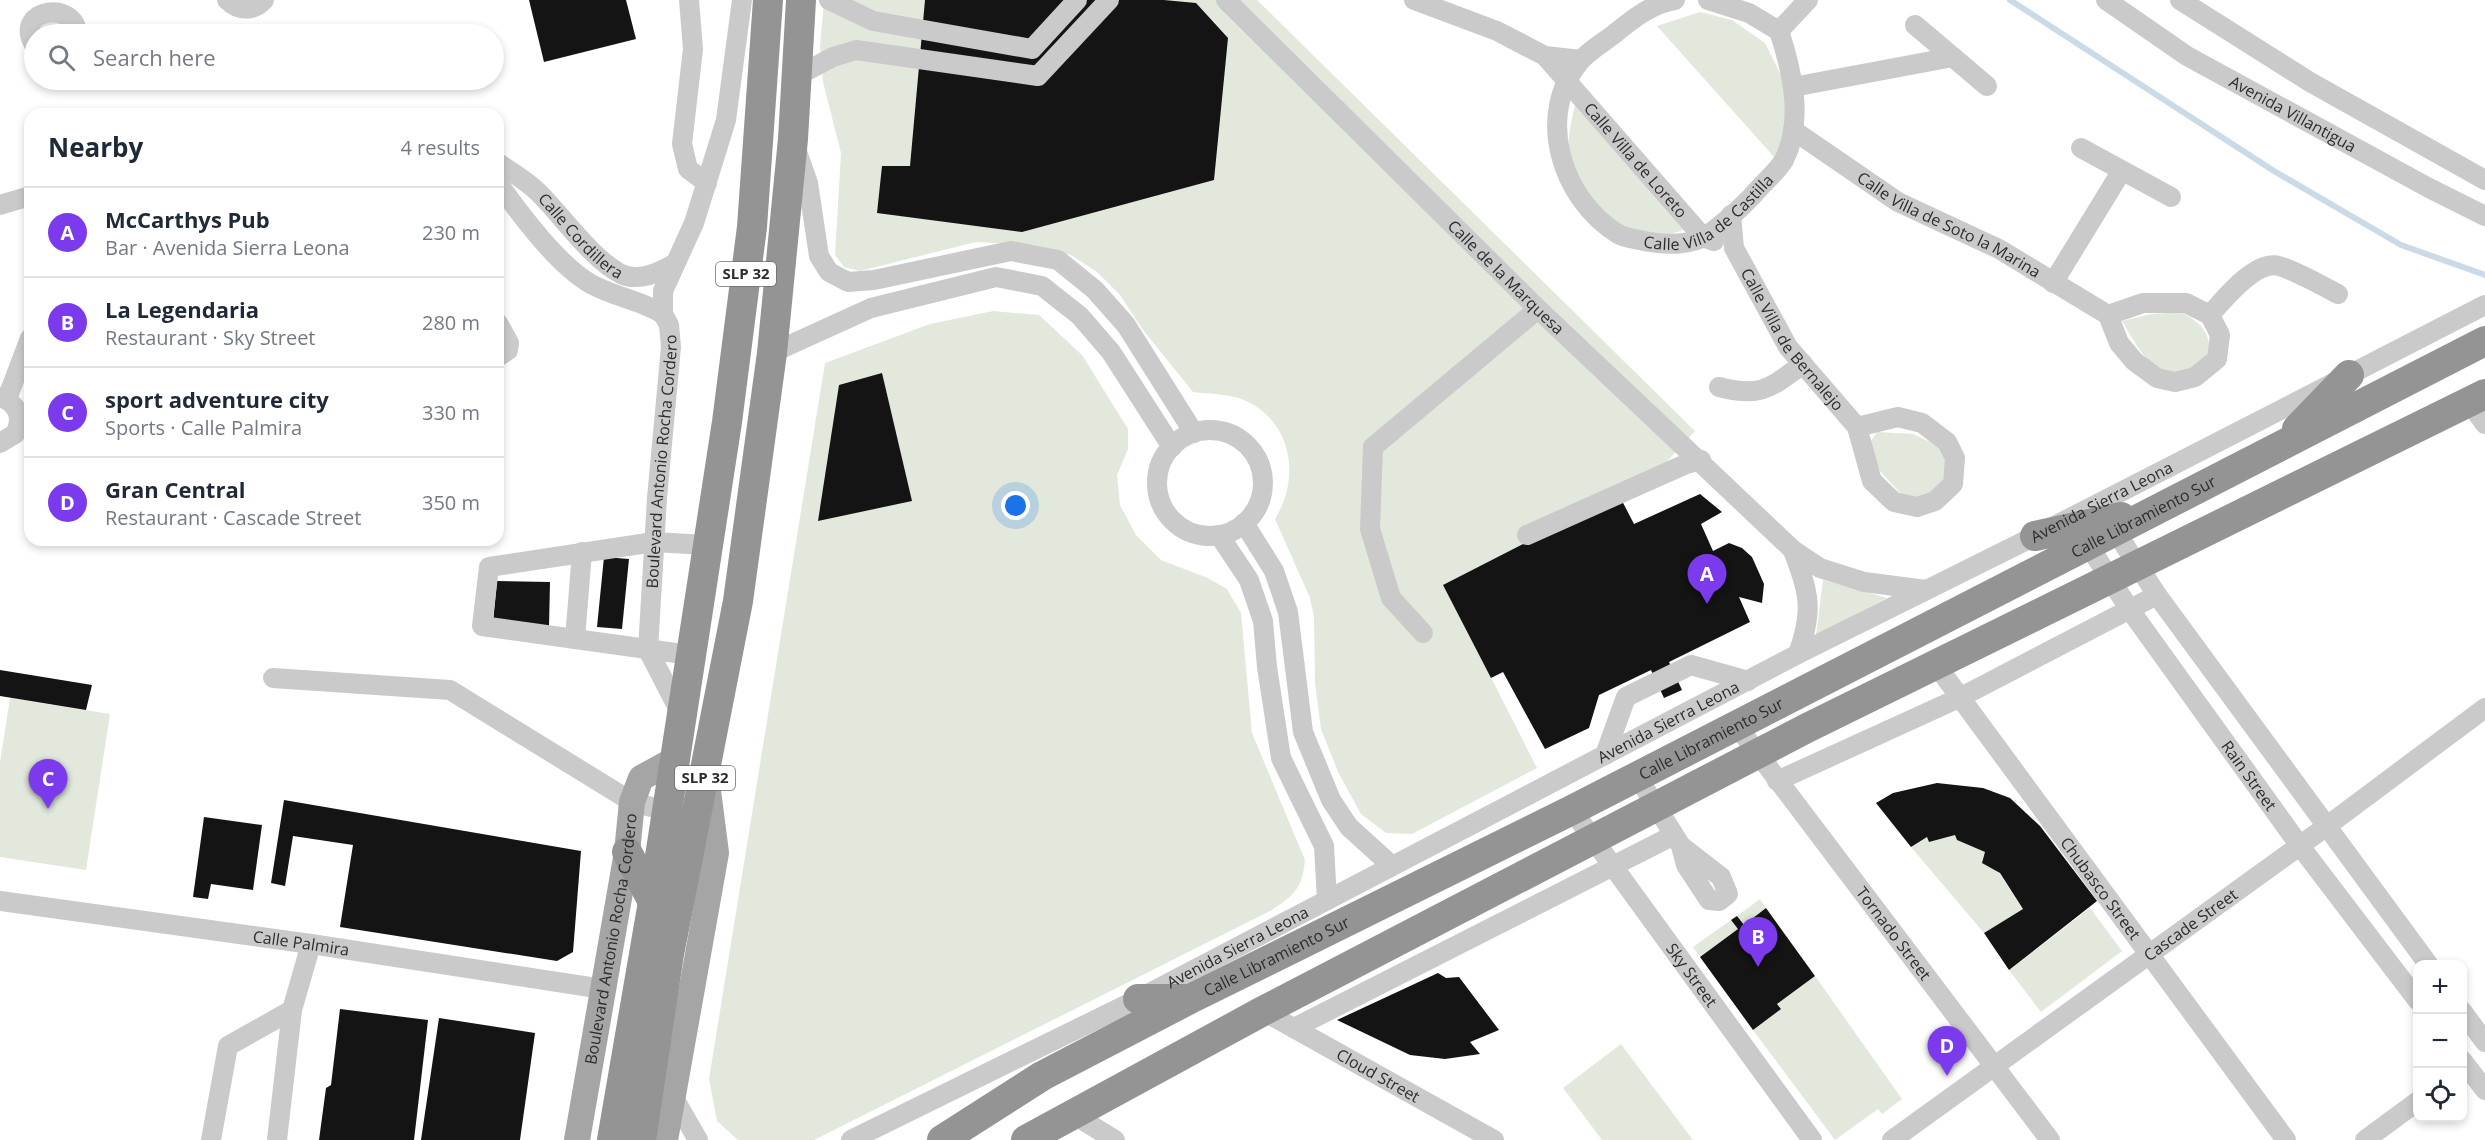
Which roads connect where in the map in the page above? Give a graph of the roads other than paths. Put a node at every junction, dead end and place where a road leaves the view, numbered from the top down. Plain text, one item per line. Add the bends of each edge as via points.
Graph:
1 (227, 0) edge
2 (264, 0) edge
3 (689, 0) edge
4 (742, 0) edge
5 (768, 0) edge
6 (829, 0) edge
7 (1077, 0) edge
8 (1109, 0) edge
9 (1226, 0) edge
10 (1414, 0) edge
11 (1666, 0) edge
12 (1808, 0) edge
13 (2106, 0) edge
14 (2180, 0) edge
15 (1716, 1) edge
16 (55, 4) edge
17 (803, 7) edge
18 (32, 24) edge
19 (74, 24) edge
20 (1915, 25) dead end
21 (1779, 31) junction
22 (1545, 56) junction
23 (1953, 57) junction
24 (1581, 60) junction
25 (797, 76) junction
26 (1567, 83) junction
27 (1987, 86) dead end
28 (1793, 87) junction
29 (1793, 130) junction
30 (793, 139) junction
31 (2081, 148) dead end
32 (2450, 160) junction
33 (504, 167) edge
34 (2121, 172) junction
35 (2485, 180) edge
36 (706, 183) junction
37 (2429, 189) junction
38 (504, 191) edge
39 (2171, 197) dead end
40 (24, 198) edge
41 (0, 205) edge
42 (1731, 215) junction
43 (2485, 216) edge
44 (1703, 237) junction
45 (1734, 248) junction
46 (674, 264) junction
47 (2053, 283) junction
48 (2338, 294) dead end
49 (2479, 308) edge
50 (1538, 309) junction
51 (663, 314) junction
52 (2108, 315) junction
53 (2210, 315) junction
54 (504, 334) edge
55 (2485, 341) edge
56 (24, 352) edge
57 (504, 353) edge
58 (772, 353) junction
59 (1803, 364) junction
60 (2349, 375) junction
61 (1719, 387) dead end
62 (4, 398) edge
63 (2480, 407) edge
64 (1857, 427) junction
65 (24, 429) edge
66 (1194, 433) junction
67 (0, 443) edge
68 (2280, 446) junction
69 (1172, 447) junction
70 (1701, 460) junction
71 (2162, 508) junction
72 (1245, 523) junction
73 (2116, 532) junction
74 (1219, 535) junction
75 (1527, 535) dead end
76 (2036, 536) junction
77 (654, 542) junction
78 (707, 545) junction
79 (2089, 546) junction
80 (1793, 550) junction
81 (582, 552) junction
82 (2136, 565) junction
83 (2109, 579) junction
84 (1926, 591) junction
85 (2157, 596) junction
86 (2130, 610) junction
87 (1423, 633) dead end
88 (575, 639) junction
89 (648, 650) junction
90 (1798, 654) junction
91 (690, 655) junction
92 (1937, 666) junction
93 (273, 678) dead end
94 (1748, 681) junction
95 (1959, 698) junction
96 (2485, 708) edge
97 (681, 714) junction
98 (1737, 726) junction
99 (1605, 755) junction
100 (1758, 756) junction
101 (674, 760) junction
102 (706, 774) junction
103 (1637, 776) junction
104 (1777, 781) junction
105 (632, 802) junction
106 (1656, 807) junction
107 (1572, 810) junction
108 (667, 811) junction
109 (2327, 826) junction
110 (1593, 839) junction
111 (2300, 846) junction
112 (627, 852) junction
113 (1392, 866) junction
114 (1613, 867) junction
115 (1327, 900) junction
116 (0, 901) edge
117 (653, 902) junction
118 (1438, 920) junction
119 (311, 944) junction
120 (1455, 946) junction
121 (657, 951) junction
122 (2151, 953) junction
123 (2425, 960) edge
124 (603, 989) junction
125 (2413, 994) edge
126 (1138, 999) junction
127 (1190, 999) junction
128 (292, 1010) junction
129 (1263, 1011) junction
130 (2465, 1014) edge
131 (1294, 1028) junction
132 (2485, 1042) edge
133 (2485, 1051) edge
134 (2467, 1062) edge
135 (1995, 1065) junction
136 (2467, 1068) edge
137 (2485, 1090) edge
138 (671, 1093) junction
139 (2413, 1105) edge
140 (1071, 1113) junction
141 (1032, 1138) edge
142 (211, 1140) edge
143 (277, 1140) edge
144 (577, 1140) edge
145 (612, 1140) edge
146 (641, 1140) edge
147 (665, 1140) edge
148 (698, 1140) edge
149 (851, 1140) edge
150 (942, 1140) edge
151 (1115, 1140) edge
152 (1494, 1140) edge
153 (1812, 1140) edge
154 (1892, 1140) edge
155 (2050, 1140) edge
156 (2286, 1140) edge
157 (2365, 1140) edge

1 - 2 street via 246,9
3 - 36 street via 693,50 682,144 688,169
4 - 36 street, Boulevard Antonio Rocha Cordero via 726,120
5 - 78 highway, SLP 32 via 752,227
6 - 7 street via 873,21 1032,49
8 - 25 street via 1038,76 856,50
9 - 50 street, Calle de la Marquesa
10 - 22 street via 1497,31
11 - 24 street, Calle Villa de Castilla
12 - 21 street
13 - 37 street, Avenida Villantigua via 2187,57
14 - 32 street via 2310,82
15 - 21 street via 1749,13
16 - 18 street via 41,11
16 - 19 street via 69,14
17 - 25 highway, SLP 32
20 - 23 street
21 - 28 street, Calle Villa de Castilla
22 - 24 street
22 - 26 street, Calle Villa de Loreto
23 - 27 street
23 - 28 street
24 - 26 street, Calle Villa de Castilla
25 - 30 highway, SLP 32
26 - 44 street, Calle Villa de Loreto
26 - 44 street, Calle Villa de Castilla via 1557,138 1566,176 1591,212 1620,235 1642,240 1678,245
28 - 29 street, Calle Villa de Castilla
29 - 42 street, Calle Villa de Castilla via 1783,160
29 - 47 street, Calle Villa de Soto la Marina via 1898,202 1999,249
30 - 58 highway, SLP 32
30 - 66 street via 808,183 819,256 830,272 848,282 874,280 1011,251 1058,260 1095,290 1126,325
31 - 34 street
32 - 35 street
32 - 37 street via 2447,180
33 - 46 street, Calle Cordillera via 533,187 599,257 622,274 644,276
34 - 39 street
34 - 47 street
36 - 46 street, Boulevard Antonio Rocha Cordero via 694,223
37 - 43 street, Avenida Villantigua
38 - 51 street, Calle Cordillera via 572,270 606,292
40 - 41 street
42 - 44 street, Calle Villa de Castilla
42 - 45 street, Calle Villa de Bernalejo
44 - 45 street, Calle Villa de Bernalejo
45 - 59 street, Calle Villa de Bernalejo via 1788,346
46 - 51 street, Boulevard Antonio Rocha Cordero via 663,291
47 - 52 street, Calle Villa de Soto la Marina
48 - 53 street via 2278,265 2265,266 2251,273
49 - 60 street, Avenida Sierra Leona
50 - 70 street, Calle de la Marquesa
50 - 87 street via 1373,447 1370,529 1391,598
51 - 77 street, Boulevard Antonio Rocha Cordero via 669,325 671,347
52 - 53 street via 2143,303 2166,301 2186,303
52 - 53 street via 2119,342 2134,362 2157,378 2175,382 2195,377 2217,358 2220,335
54 - 57 street via 509,343
55 - 68 highway, Calle Libramiento Sur
56 - 62 street
58 - 69 street via 872,308 996,277 1042,286 1080,316 1111,351
58 - 102 highway, SLP 32 via 738,602
59 - 61 street via 1768,390 1739,393
59 - 64 street, Calle Villa de Bernalejo
60 - 68 highway
60 - 76 street, Avenida Sierra Leona
62 - 65 street via 18,411
63 - 82 highway
64 - 64 street, Calle Villa de Bernalejo via 1898,417 1922,423 1947,442 1954,458 1953,484 1935,501 1917,507 1894,502 1872,481
65 - 67 street
66 - 69 street
66 - 72 street via 1206,430 1232,435 1252,452 1259,464 1262,486 1256,508
68 - 71 highway, Calle Libramiento Sur
69 - 74 street via 1164,457 1157,482 1163,508 1192,533
70 - 75 street
70 - 80 street, Calle de la Marquesa
71 - 73 highway, Calle Libramiento Sur
71 - 76 highway
72 - 74 street
72 - 113 street via 1274,571 1288,612 1303,732 1330,800 1349,827
73 - 79 highway, Calle Libramiento Sur
73 - 82 street, Rain Street
74 - 115 street via 1250,580 1263,621 1281,758 1324,846
76 - 84 street, Avenida Sierra Leona
77 - 78 street
77 - 81 street
77 - 89 street, Boulevard Antonio Rocha Cordero
78 - 91 highway, SLP 32
79 - 83 street, Rain Street
79 - 98 highway, Calle Libramiento Sur
80 - 84 street, Calle de la Marquesa via 1820,568 1864,582
80 - 90 street, Calle de la Marquesa via 1810,608
81 - 88 street
81 - 88 street via 489,567 482,626
82 - 83 highway
82 - 85 street, Rain Street
83 - 86 street, Rain Street
83 - 92 highway
84 - 90 street, Avenida Sierra Leona
85 - 86 street
85 - 109 street, Rain Street
86 - 95 street
86 - 111 street, Rain Street
88 - 89 street
89 - 91 street
89 - 97 street
90 - 94 street, Avenida Sierra Leona
91 - 97 highway, SLP 32
92 - 95 street, Chubasco Street
92 - 100 highway via 1807,728
93 - 105 street via 450,690
94 - 99 street, Avenida Sierra Leona
94 - 99 street via 1691,665 1626,697
95 - 104 street
95 - 122 street, Chubasco Street
96 - 109 street, Cascade Street
97 - 101 highway, SLP 32
98 - 100 street, Tornado Street
98 - 103 highway, Calle Libramiento Sur
99 - 113 street, Avenida Sierra Leona
100 - 104 street, Tornado Street
100 - 106 highway
101 - 105 main road, Boulevard Antonio Rocha Cordero via 641,778
101 - 108 highway, SLP 32
102 - 121 highway, SLP 32
102 - 138 main road via 716,853
103 - 106 street
103 - 107 highway, Calle Libramiento Sur
104 - 135 street, Tornado Street
105 - 108 street
105 - 112 main road, Boulevard Antonio Rocha Cordero
106 - 110 highway
106 - 114 street via 1677,840
107 - 110 street, Sky Street
107 - 127 highway, Calle Libramiento Sur
108 - 117 highway, SLP 32
109 - 111 street, Cascade Street
109 - 123 street, Rain Street
110 - 114 street, Sky Street
110 - 118 highway
111 - 122 street, Cascade Street
111 - 125 street, Rain Street
112 - 117 highway
112 - 124 main road, Boulevard Antonio Rocha Cordero
113 - 115 street, Avenida Sierra Leona
114 - 120 street
114 - 153 street, Sky Street
115 - 126 street, Avenida Sierra Leona
116 - 119 street, Calle Palmira
117 - 121 highway, SLP 32
118 - 120 street
118 - 129 highway
119 - 124 street, Calle Palmira
119 - 128 street
120 - 131 street
121 - 145 highway, SLP 32
121 - 146 highway, SLP 32
122 - 135 street, Cascade Street
122 - 156 street, Chubasco Street
124 - 144 main road, Boulevard Antonio Rocha Cordero
126 - 127 highway
126 - 149 street, Avenida Sierra Leona
127 - 150 highway, Calle Libramiento Sur via 1042,1076
128 - 142 street via 228,1046
128 - 143 street
129 - 131 street, Cloud Street
129 - 140 highway
130 - 132 street
131 - 152 street, Cloud Street
133 - 134 street
135 - 154 street, Cascade Street
135 - 155 street, Tornado Street
136 - 137 street
138 - 147 main road
138 - 148 street
139 - 157 street
140 - 141 highway
140 - 151 street

